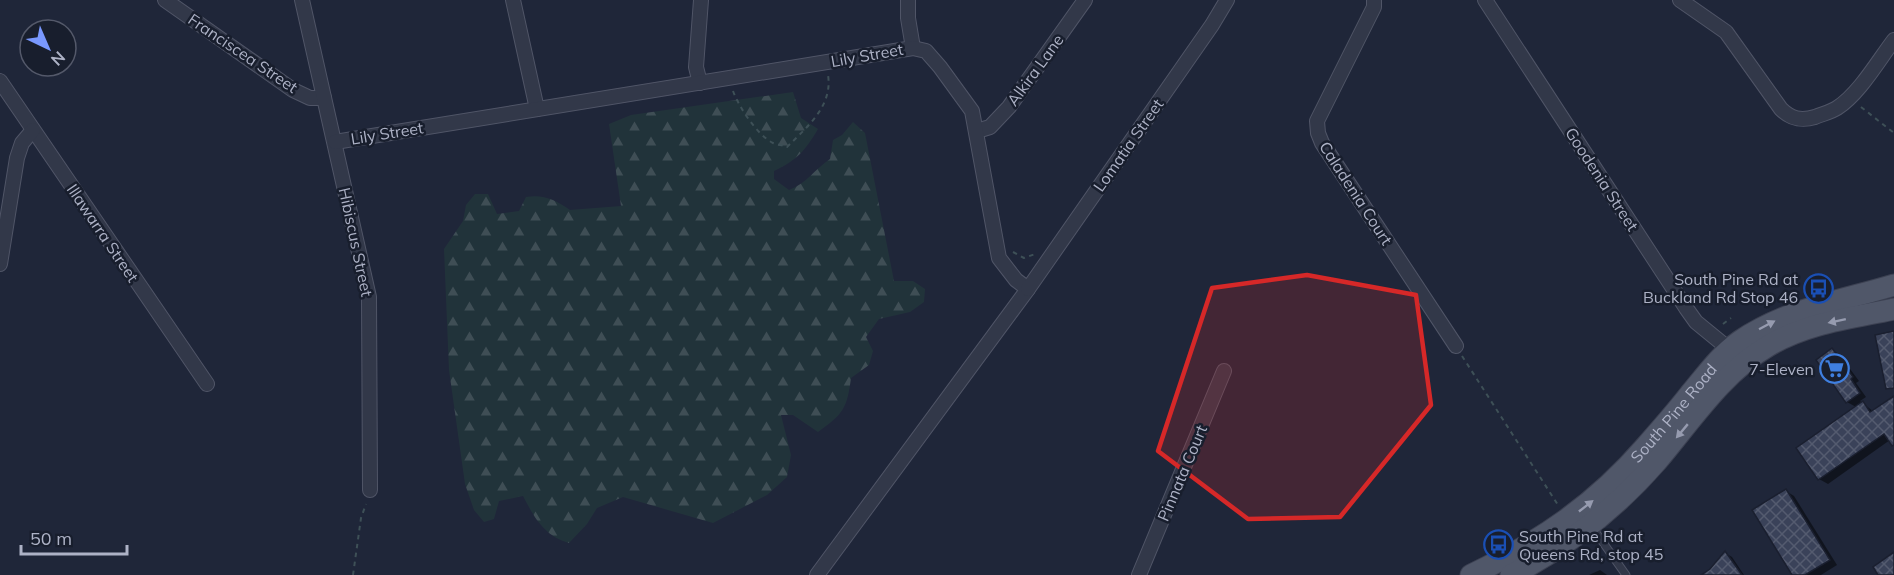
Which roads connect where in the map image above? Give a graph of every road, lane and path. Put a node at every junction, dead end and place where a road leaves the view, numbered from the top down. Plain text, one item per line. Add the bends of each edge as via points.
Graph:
1 (165, 0) edge
2 (302, 0) edge
3 (513, 0) edge
4 (702, 0) edge
5 (908, 0) edge
6 (1085, 0) edge
7 (1227, 0) edge
8 (1374, 0) edge
9 (1485, 0) edge
10 (1680, 0) edge
11 (1894, 40) edge
12 (913, 48) junction
13 (828, 75) dead end
14 (0, 81) edge
15 (700, 84) junction
16 (733, 91) dead end
17 (324, 98) junction
18 (1849, 98) junction
19 (537, 109) junction
20 (33, 130) junction
21 (977, 131) junction
22 (1894, 133) edge
23 (335, 142) junction
24 (1010, 248) dead end
25 (1037, 255) dead end
26 (0, 264) edge
27 (1894, 285) edge
28 (1028, 289) junction
29 (1894, 309) edge
30 (1731, 318) dead end
31 (1723, 324) dead end
32 (1456, 346) joint
33 (1729, 349) junction
34 (1224, 371) dead end
35 (207, 384) dead end
36 (370, 490) joint
37 (1559, 507) dead end
38 (1591, 524) junction
39 (353, 575) edge
40 (817, 575) edge
41 (1139, 575) edge
42 (1471, 575) edge
43 (1510, 575) edge
44 (1626, 575) edge

1 - 17 street, Franciscea Street via 293,90 310,98
2 - 17 street, Hibiscus Street
3 - 19 street
4 - 15 street via 696,66
5 - 12 street
6 - 21 street, Alkira Lane via 1009,107 990,127
7 - 28 street, Lomatia Street
8 - 32 street, Caladenia Court via 1317,121 1318,133
9 - 33 street, Goodenia Street via 1686,308 1696,322
10 - 18 street via 1726,32 1787,116 1806,119 1836,110
11 - 18 street
12 - 15 street, Lily Street
12 - 21 street, Lily Street via 926,51 940,66 972,111
13 - 16 path via 829,94 820,111 787,147 772,142 755,127
14 - 20 street, Illawarra Street
15 - 19 street, Lily Street
17 - 23 street, Hibiscus Street
18 - 22 path
19 - 23 street, Lily Street
20 - 26 street via 22,143 17,158
20 - 35 street, Illawarra Street
21 - 28 street, Lily Street via 999,258
23 - 36 street, Hibiscus Street via 369,297
24 - 25 path via 1018,256
33 -> 27 main road, South Pine Road via 1764,325 1794,312
28 - 40 street
29 -> 38 main road, South Pine Road via 1807,328 1754,355 1730,376 1636,484
30 - 31 path
32 - 37 path
42 -> 33 main road, South Pine Road via 1547,534 1594,500 1634,460
34 - 41 street, Pinnata Court
36 - 39 path via 361,518
38 - 43 main road, South Pine Road via 1554,551
38 - 44 lane

